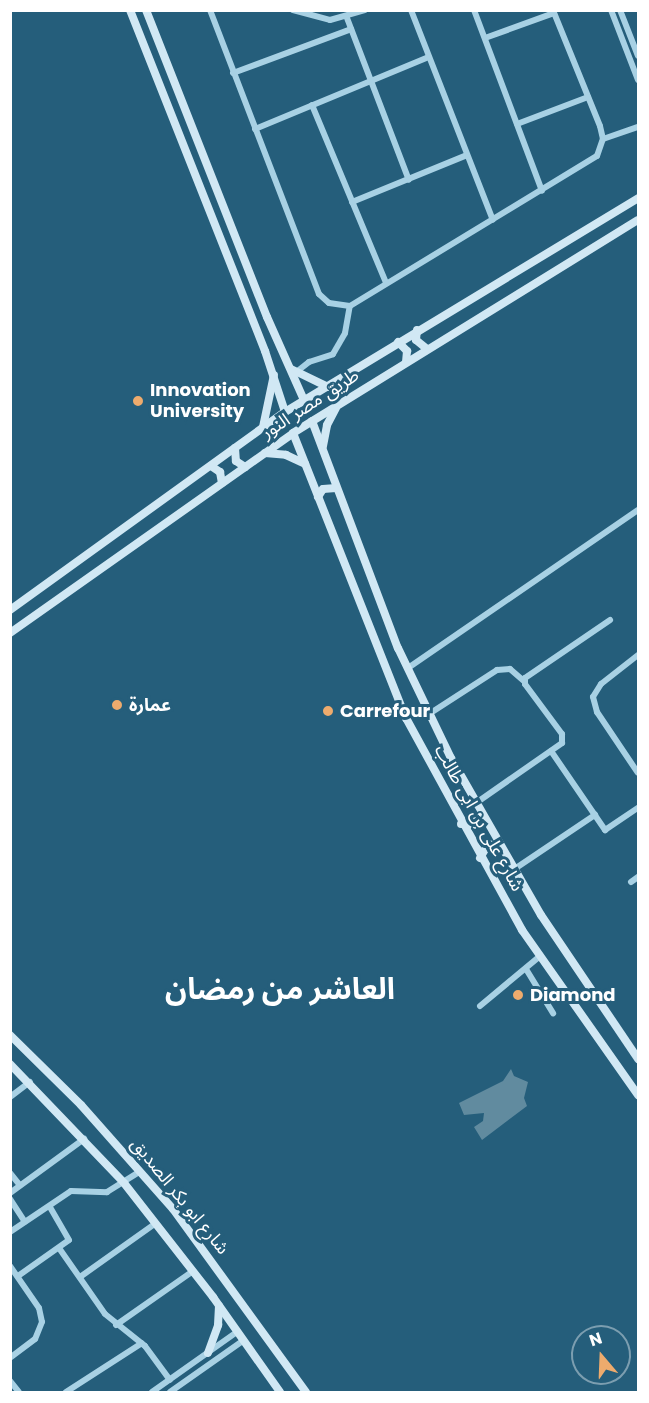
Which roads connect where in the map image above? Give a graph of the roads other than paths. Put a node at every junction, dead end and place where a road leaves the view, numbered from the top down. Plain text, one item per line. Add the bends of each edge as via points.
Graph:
1 (130, 10) edge
2 (146, 10) edge
3 (210, 10) edge
4 (293, 10) edge
5 (366, 10) edge
6 (411, 10) edge
7 (474, 10) edge
8 (611, 10) edge
9 (621, 10) edge
10 (553, 12) edge
11 (347, 18) junction
12 (624, 19) junction
13 (616, 23) junction
14 (351, 29) junction
15 (485, 38) junction
16 (639, 56) edge
17 (429, 57) junction
18 (234, 73) junction
19 (639, 80) edge
20 (371, 81) junction
21 (588, 97) junction
22 (312, 105) junction
23 (517, 124) junction
24 (639, 127) edge
25 (255, 129) junction
26 (603, 138) junction
27 (467, 155) junction
28 (409, 180) junction
29 (542, 191) junction
30 (639, 198) edge
31 (352, 202) junction
32 (493, 220) junction
33 (639, 220) edge
34 (386, 283) junction
35 (350, 306) junction
36 (417, 330) junction
37 (398, 342) junction
38 (279, 345) junction
39 (427, 349) junction
40 (265, 351) junction
41 (406, 362) junction
42 (292, 370) junction
43 (274, 375) junction
44 (328, 387) junction
45 (304, 400) junction
46 (340, 404) junction
47 (285, 412) junction
48 (312, 421) junction
49 (263, 427) junction
50 (293, 433) junction
51 (235, 448) junction
52 (323, 450) junction
53 (264, 453) junction
54 (305, 464) junction
55 (211, 466) junction
56 (245, 466) junction
57 (222, 483) junction
58 (336, 488) junction
59 (318, 497) junction
60 (639, 510) edge
61 (10, 610) edge
62 (610, 620) dead end
63 (10, 633) edge
64 (639, 655) edge
65 (408, 668) junction
66 (524, 681) junction
67 (429, 714) junction
68 (551, 751) junction
69 (639, 773) edge
70 (476, 803) junction
71 (639, 808) edge
72 (482, 814) junction
73 (595, 815) junction
74 (461, 824) junction
75 (501, 847) junction
76 (480, 858) junction
77 (513, 870) junction
78 (639, 878) edge
79 (631, 882) dead end
80 (540, 956) junction
81 (526, 969) junction
82 (480, 1006) dead end
83 (553, 1013) dead end
84 (10, 1035) edge
85 (639, 1059) edge
86 (10, 1064) edge
87 (30, 1082) junction
88 (639, 1095) edge
89 (10, 1097) edge
90 (84, 1138) junction
91 (140, 1171) junction
92 (10, 1173) edge
93 (124, 1183) junction
94 (19, 1184) junction
95 (10, 1193) edge
96 (10, 1199) edge
97 (49, 1206) junction
98 (25, 1222) junction
99 (156, 1223) junction
100 (10, 1232) edge
101 (59, 1248) junction
102 (10, 1266) edge
103 (193, 1271) junction
104 (15, 1275) edge
105 (80, 1277) junction
106 (219, 1306) junction
107 (116, 1325) junction
108 (238, 1331) junction
109 (244, 1340) junction
110 (225, 1341) junction
111 (142, 1343) junction
112 (231, 1349) junction
113 (208, 1353) junction
114 (10, 1358) edge
115 (170, 1380) junction
116 (10, 1381) edge
117 (19, 1392) edge
118 (66, 1392) edge
119 (152, 1392) edge
120 (170, 1392) edge
121 (280, 1392) edge
122 (306, 1392) edge

1 - 40 street
2 - 38 street
3 - 18 street
4 - 11 street via 314,18
5 - 11 street
6 - 17 street
7 - 15 street
8 - 13 street
9 - 12 street
10 - 15 street
10 - 21 street
11 - 14 street
12 - 13 street
12 - 16 street
13 - 19 street
14 - 18 street
14 - 20 street
15 - 23 street
17 - 20 street
17 - 27 street
18 - 25 street
20 - 22 street
20 - 28 street
21 - 23 street
21 - 26 street
22 - 25 street
22 - 31 street
23 - 29 street
24 - 26 street
25 - 35 street via 319,294 329,303
26 - 29 street via 597,156
27 - 28 street
27 - 32 street
28 - 31 street
29 - 32 street
30 - 36 street, طريق مصر النور
31 - 34 street
32 - 34 street
33 - 39 street, طريق مصر النور
34 - 35 street
35 - 42 street via 345,333 333,354
36 - 37 street, طريق مصر النور
36 - 39 street via 416,340
37 - 41 street via 407,351
37 - 44 street, طريق مصر النور
38 - 40 street
38 - 42 street
39 - 41 street, طريق مصر النور
40 - 43 street
41 - 46 street, طريق مصر النور
42 - 44 street
42 - 45 street
43 - 47 street
43 - 49 street
44 - 45 street, طريق مصر النور
45 - 47 street, طريق مصر النور
46 - 48 street, طريق مصر النور
46 - 52 street via 327,425
47 - 49 street, طريق مصر النور
48 - 50 street, طريق مصر النور
48 - 52 street, شارع على بن ابى طالب
49 - 51 street, طريق مصر النور
50 - 53 street, طريق مصر النور
50 - 54 street, شارع على بن ابى طالب
51 - 55 street, طريق مصر النور
51 - 56 street via 236,460
52 - 58 street, شارع على بن ابى طالب
53 - 54 street via 286,455
53 - 56 street, طريق مصر النور
54 - 59 street, شارع على بن ابى طالب
55 - 57 street via 220,472
55 - 61 street, طريق مصر النور
56 - 57 street, طريق مصر النور
57 - 63 street, طريق مصر النور
58 - 59 street via 323,489
58 - 65 street, شارع على بن ابى طالب
59 - 74 street, شارع على بن ابى طالب via 406,718
60 - 65 street
62 - 66 street
64 - 69 street via 601,684 593,697 597,712
65 - 67 street, شارع على بن ابى طالب
66 - 67 street via 510,669 497,670
66 - 68 street via 564,738
67 - 70 street, شارع على بن ابى طالب
68 - 70 street
68 - 73 street
70 - 72 street, شارع على بن ابى طالب
71 - 73 street via 605,830
72 - 74 street via 473,824
72 - 75 street, شارع على بن ابى طالب
73 - 77 street
74 - 76 street, شارع على بن ابى طالب
75 - 76 street via 488,844
75 - 77 street, شارع على بن ابى طالب
76 - 80 street, شارع على بن ابى طالب
77 - 85 street, شارع على بن ابى طالب
78 - 79 street
80 - 81 street
80 - 88 street, شارع على بن ابى طالب
81 - 82 street
81 - 83 street
84 - 91 street, شارع ابو بكر الصديق
86 - 87 street, شارع ابو بكر الصديق
87 - 89 street
87 - 90 street, شارع ابو بكر الصديق
90 - 93 street, شارع ابو بكر الصديق
90 - 94 street
91 - 93 street
91 - 122 street, شارع ابو بكر الصديق via 205,1251
92 - 94 street
93 - 97 street via 107,1192 71,1191
93 - 99 street, شارع ابو بكر الصديق
94 - 95 street
96 - 98 street
97 - 98 street
97 - 101 street via 70,1237
98 - 100 street
99 - 103 street, شارع ابو بكر الصديق
99 - 105 street
101 - 104 street
101 - 105 street
102 - 104 street
103 - 106 street, شارع ابو بكر الصديق
103 - 107 street
104 - 114 street via 39,1308 42,1322 35,1339
105 - 107 street
106 - 108 street, شارع ابو بكر الصديق
106 - 113 street via 218,1325
107 - 111 street
108 - 109 street, شارع ابو بكر الصديق
108 - 110 street
109 - 112 street
109 - 121 street, شارع ابو بكر الصديق
110 - 112 street
110 - 113 street
111 - 115 street
111 - 118 street
112 - 120 street
113 - 115 street
115 - 119 street
116 - 117 street

